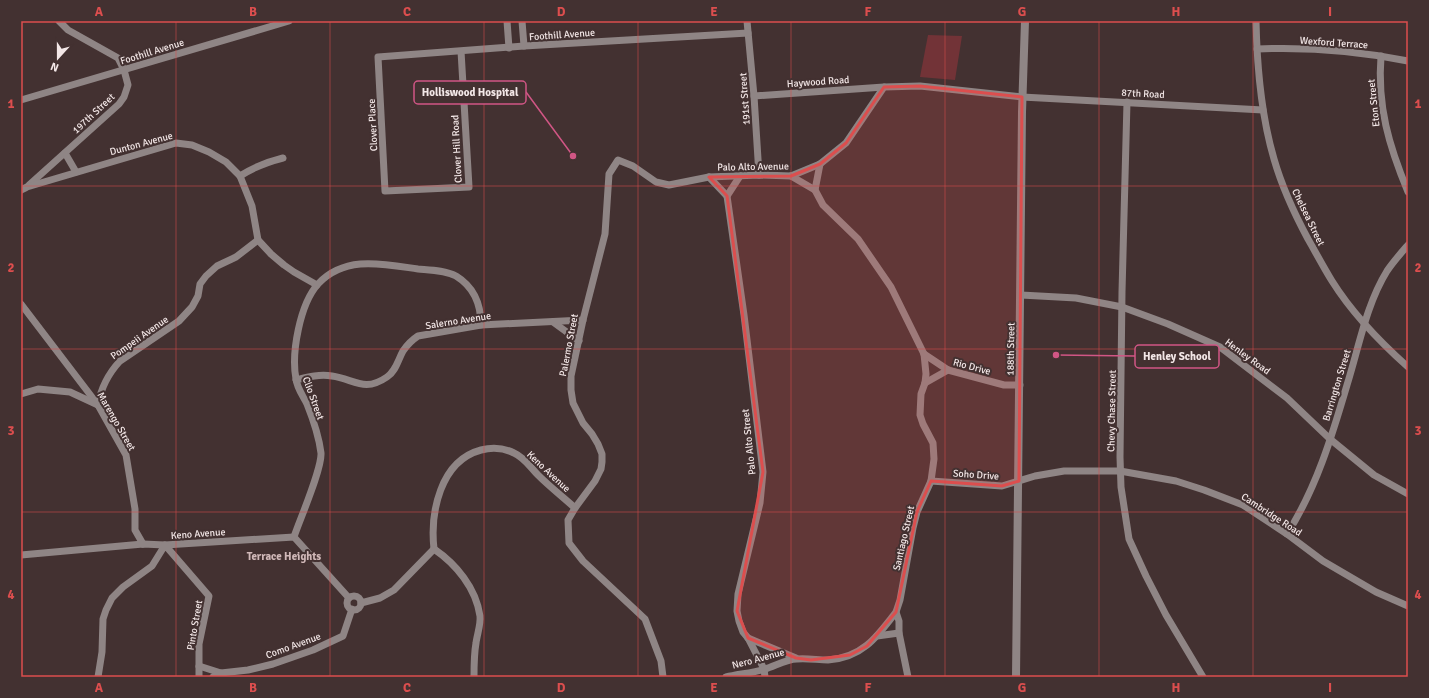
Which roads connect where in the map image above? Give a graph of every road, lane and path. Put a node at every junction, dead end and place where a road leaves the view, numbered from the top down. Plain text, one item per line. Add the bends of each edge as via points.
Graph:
1 (59, 21) edge
2 (289, 21) edge
3 (507, 21) edge
4 (522, 21) edge
5 (747, 21) edge
6 (1025, 21) edge
7 (1256, 21) edge
8 (748, 33) junction
9 (524, 46) junction
10 (509, 48) junction
11 (1257, 49) junction
12 (461, 51) junction
13 (1381, 56) junction
14 (378, 57) joint
15 (1408, 61) edge
16 (124, 70) junction
17 (884, 87) junction
18 (754, 96) junction
19 (1022, 97) junction
20 (21, 100) edge
21 (1126, 102) junction
22 (1263, 110) junction
23 (65, 153) junction
24 (283, 158) dead end
25 (618, 160) joint
26 (820, 164) junction
27 (76, 172) junction
28 (759, 175) junction
29 (240, 176) junction
30 (740, 176) junction
31 (791, 176) junction
32 (709, 177) junction
33 (24, 188) edge
34 (815, 190) junction
35 (385, 191) joint
36 (1408, 192) edge
37 (727, 196) junction
38 (258, 240) junction
39 (1408, 245) edge
40 (317, 285) junction
41 (1021, 295) junction
42 (21, 304) edge
43 (1122, 307) junction
44 (583, 320) junction
45 (553, 322) junction
46 (1364, 323) junction
47 (481, 325) junction
48 (578, 341) junction
49 (924, 354) junction
50 (1408, 367) edge
51 (948, 370) junction
52 (296, 380) junction
53 (925, 383) junction
54 (1020, 385) junction
55 (21, 394) edge
56 (98, 404) junction
57 (1330, 439) junction
58 (1120, 471) junction
59 (931, 481) junction
60 (1019, 481) junction
61 (1408, 494) edge
62 (575, 508) junction
63 (1287, 534) junction
64 (294, 536) junction
65 (142, 544) junction
66 (165, 545) junction
67 (434, 549) junction
68 (21, 556) edge
69 (349, 598) junction
70 (361, 603) junction
71 (1408, 606) edge
72 (352, 609) junction
73 (896, 612) junction
74 (899, 633) junction
75 (877, 636) junction
76 (748, 638) junction
77 (796, 658) junction
78 (199, 666) junction
79 (764, 669) junction
80 (220, 673) junction
81 (98, 677) edge
82 (199, 677) edge
83 (213, 677) edge
84 (474, 677) edge
85 (663, 677) edge
86 (726, 677) edge
87 (765, 677) edge
88 (908, 677) edge
89 (1016, 677) edge
90 (1203, 677) edge

1 - 16 street via 68,30 118,58
2 - 16 street, Foothill Avenue
3 - 10 street
4 - 9 street
5 - 8 street, 191st Street
6 - 19 street, 188th Street
7 - 11 street, Chelsea Street
8 - 9 street, Foothill Avenue
8 - 18 street, 191st Street
9 - 10 street, Foothill Avenue
10 - 12 street, Foothill Avenue
11 - 13 street, Wexford Terrace via 1338,51
11 - 22 street, Chelsea Street
12 - 14 street, Foothill Avenue
12 - 35 street, Clover Hill Road via 469,187
13 - 15 street, Wexford Terrace
13 - 36 street, Eton Street via 1384,122
14 - 35 street, Clover Place
16 - 20 street, Foothill Avenue
16 - 23 street, 197th Street via 128,85 124,97
17 - 18 street, Haywood Road
17 - 19 street via 920,86
17 - 26 street, Palo Alto Avenue via 846,143
18 - 28 street, 191st Street
19 - 21 street, 87th Road
19 - 41 street, 188th Street
21 - 22 street, 87th Road
21 - 43 street, Chevy Chase Street
22 - 46 street, Chelsea Street via 1274,158 1290,206 1332,282
23 - 27 street
23 - 33 street, 197th Street
24 - 29 street
25 - 32 street, Palo Alto Avenue via 633,166 656,182 669,184
25 - 44 street, Palermo Street via 610,174 605,234
26 - 31 street, Palo Alto Avenue
26 - 34 street
27 - 29 street, Dunton Avenue via 176,143 192,145 209,152 226,162
27 - 33 street, Dunton Avenue
28 - 30 street, Palo Alto Avenue
28 - 31 street, Palo Alto Avenue
29 - 38 street, Dunton Avenue via 252,206
30 - 32 street, Palo Alto Avenue
30 - 37 street
31 - 34 street, Santiago Street
32 - 37 street
34 - 49 street, Santiago Street via 823,204 858,239 892,287
37 - 76 street, Palo Alto Street via 763,472 760,503 736,611
38 - 40 street via 284,265
38 - 56 street, Pompeii Avenue via 206,276 200,284 198,296 192,307 179,321 120,361 103,385
39 - 46 street, Barrington Street via 1387,271
40 - 47 street, Clio Street via 338,270 363,263 450,273 471,290 481,315
40 - 52 street, Clio Street via 302,314 297,335 294,354
41 - 43 street, Henley Road via 1076,298
41 - 54 street, 188th Street
42 - 56 street, Marengo Street
43 - 57 street, Henley Road via 1220,347 1287,398
43 - 58 street, Chevy Chase Street
44 - 45 street, Salerno Avenue
44 - 48 street, Palermo Street
45 - 47 street, Salerno Avenue
45 - 48 street
46 - 50 street, Chelsea Street
46 - 57 street, Barrington Street via 1348,385
47 - 52 street, Salerno Avenue via 418,336 403,351 393,372 381,381 371,384 353,383 325,375
48 - 62 street, Palermo Street via 571,376 573,403 598,444 602,462 595,481
49 - 51 street, Rio Drive
49 - 53 street, Santiago Street
51 - 53 street
51 - 54 street, Rio Drive via 1004,385
52 - 64 street, Clio Street via 308,406 321,455
53 - 59 street, Santiago Street via 921,394 920,415 933,443
54 - 60 street, 188th Street
55 - 56 street via 38,389 70,392
56 - 65 street, Marengo Street via 126,455 135,509 135,530
57 - 61 street, Henley Road via 1374,475
57 - 63 street, Barrington Street via 1309,495
58 - 60 street, Cambridge Road via 1064,471
58 - 63 street, Cambridge Road via 1204,490 1243,505
58 - 90 street, Chevy Chase Street via 1129,539 1166,615
59 - 60 street, Soho Drive via 1002,486
59 - 73 street, Santiago Street via 917,512
60 - 89 street, 188th Street
62 - 67 street, Keno Avenue via 514,453 496,448 473,452 458,462 438,497 433,521
62 - 85 street, Palermo Street via 568,520 569,544 583,561 645,619 661,661
63 - 71 street, Cambridge Road via 1323,561 1376,592
64 - 66 street, Keno Avenue
64 - 69 street
65 - 66 street, Keno Avenue
65 - 68 street, Keno Avenue
66 - 78 street, Pinto Street via 209,596 199,644
66 - 81 street via 152,566 122,587 112,598 103,619
67 - 70 street via 394,590 380,598
67 - 84 street via 460,573 476,601 480,617 475,645
69 - 70 street via 356,596
69 - 72 street via 348,606
70 - 72 street via 358,609
72 - 80 street, Como Avenue via 343,636 313,650 267,665
73 - 74 street, Santiago Street via 900,621
73 - 75 street, Nero Avenue
74 - 75 street
74 - 88 street, Santiago Street
75 - 77 street, Nero Avenue via 867,646 850,655 830,660
76 - 77 street, Nero Avenue
76 - 79 street, Palo Alto Street
77 - 79 street, Nero Avenue
78 - 80 street, Como Avenue
78 - 82 street, Pinto Street
79 - 86 street, Nero Avenue
79 - 87 street, Palo Alto Street
80 - 83 street, Como Avenue

